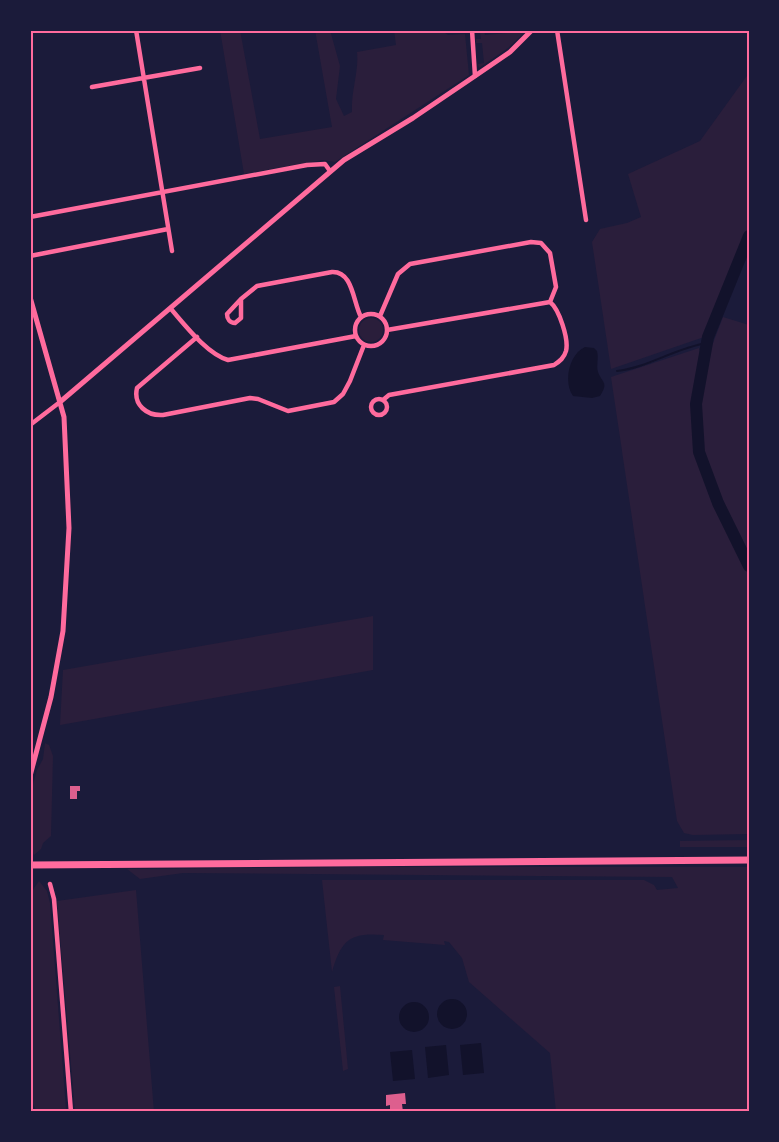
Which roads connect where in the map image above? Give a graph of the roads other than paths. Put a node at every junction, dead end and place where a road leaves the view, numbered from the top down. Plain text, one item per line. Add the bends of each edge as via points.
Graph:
1 (136, 30) edge
2 (472, 30) edge
3 (532, 30) edge
4 (557, 30) edge
5 (200, 68) dead end
6 (475, 76) junction
7 (144, 77) junction
8 (92, 87) dead end
9 (330, 171) junction
10 (162, 192) junction
11 (30, 217) edge
12 (586, 220) dead end
13 (168, 229) junction
14 (172, 251) dead end
15 (30, 256) edge
16 (30, 297) edge
17 (241, 299) junction
18 (549, 302) junction
19 (171, 309) junction
20 (380, 316) junction
21 (361, 317) junction
22 (387, 330) junction
23 (356, 336) junction
24 (197, 337) junction
25 (364, 345) junction
26 (383, 400) dead end
27 (60, 402) junction
28 (30, 425) edge
29 (30, 776) edge
30 (749, 860) edge
31 (30, 865) edge
32 (50, 884) dead end
33 (71, 1112) edge

1 - 7 street
2 - 6 street
3 - 6 street
4 - 12 street
5 - 7 street
6 - 9 street
7 - 8 street
7 - 10 street
9 - 10 street via 325,164 307,165
9 - 19 street
10 - 11 street
10 - 13 street
13 - 14 street
13 - 15 street
16 - 27 street
17 - 17 street via 227,314 231,322 241,318
17 - 21 street via 257,286 341,272 347,278
18 - 20 street via 556,287 550,253 541,243 531,242 410,264 398,274
18 - 22 street
18 - 26 street via 557,308 567,347 554,365 389,395
19 - 24 street
19 - 27 street
20 - 21 street
20 - 22 street
21 - 23 street via 355,327
22 - 25 street via 380,344
23 - 24 street via 228,360 216,355
23 - 25 street
24 - 25 street via 137,388 137,402 148,413 163,415 250,398 288,411 334,402 347,387
27 - 28 street
27 - 29 street via 66,434 69,528 63,631
30 - 31 main road
32 - 33 street

